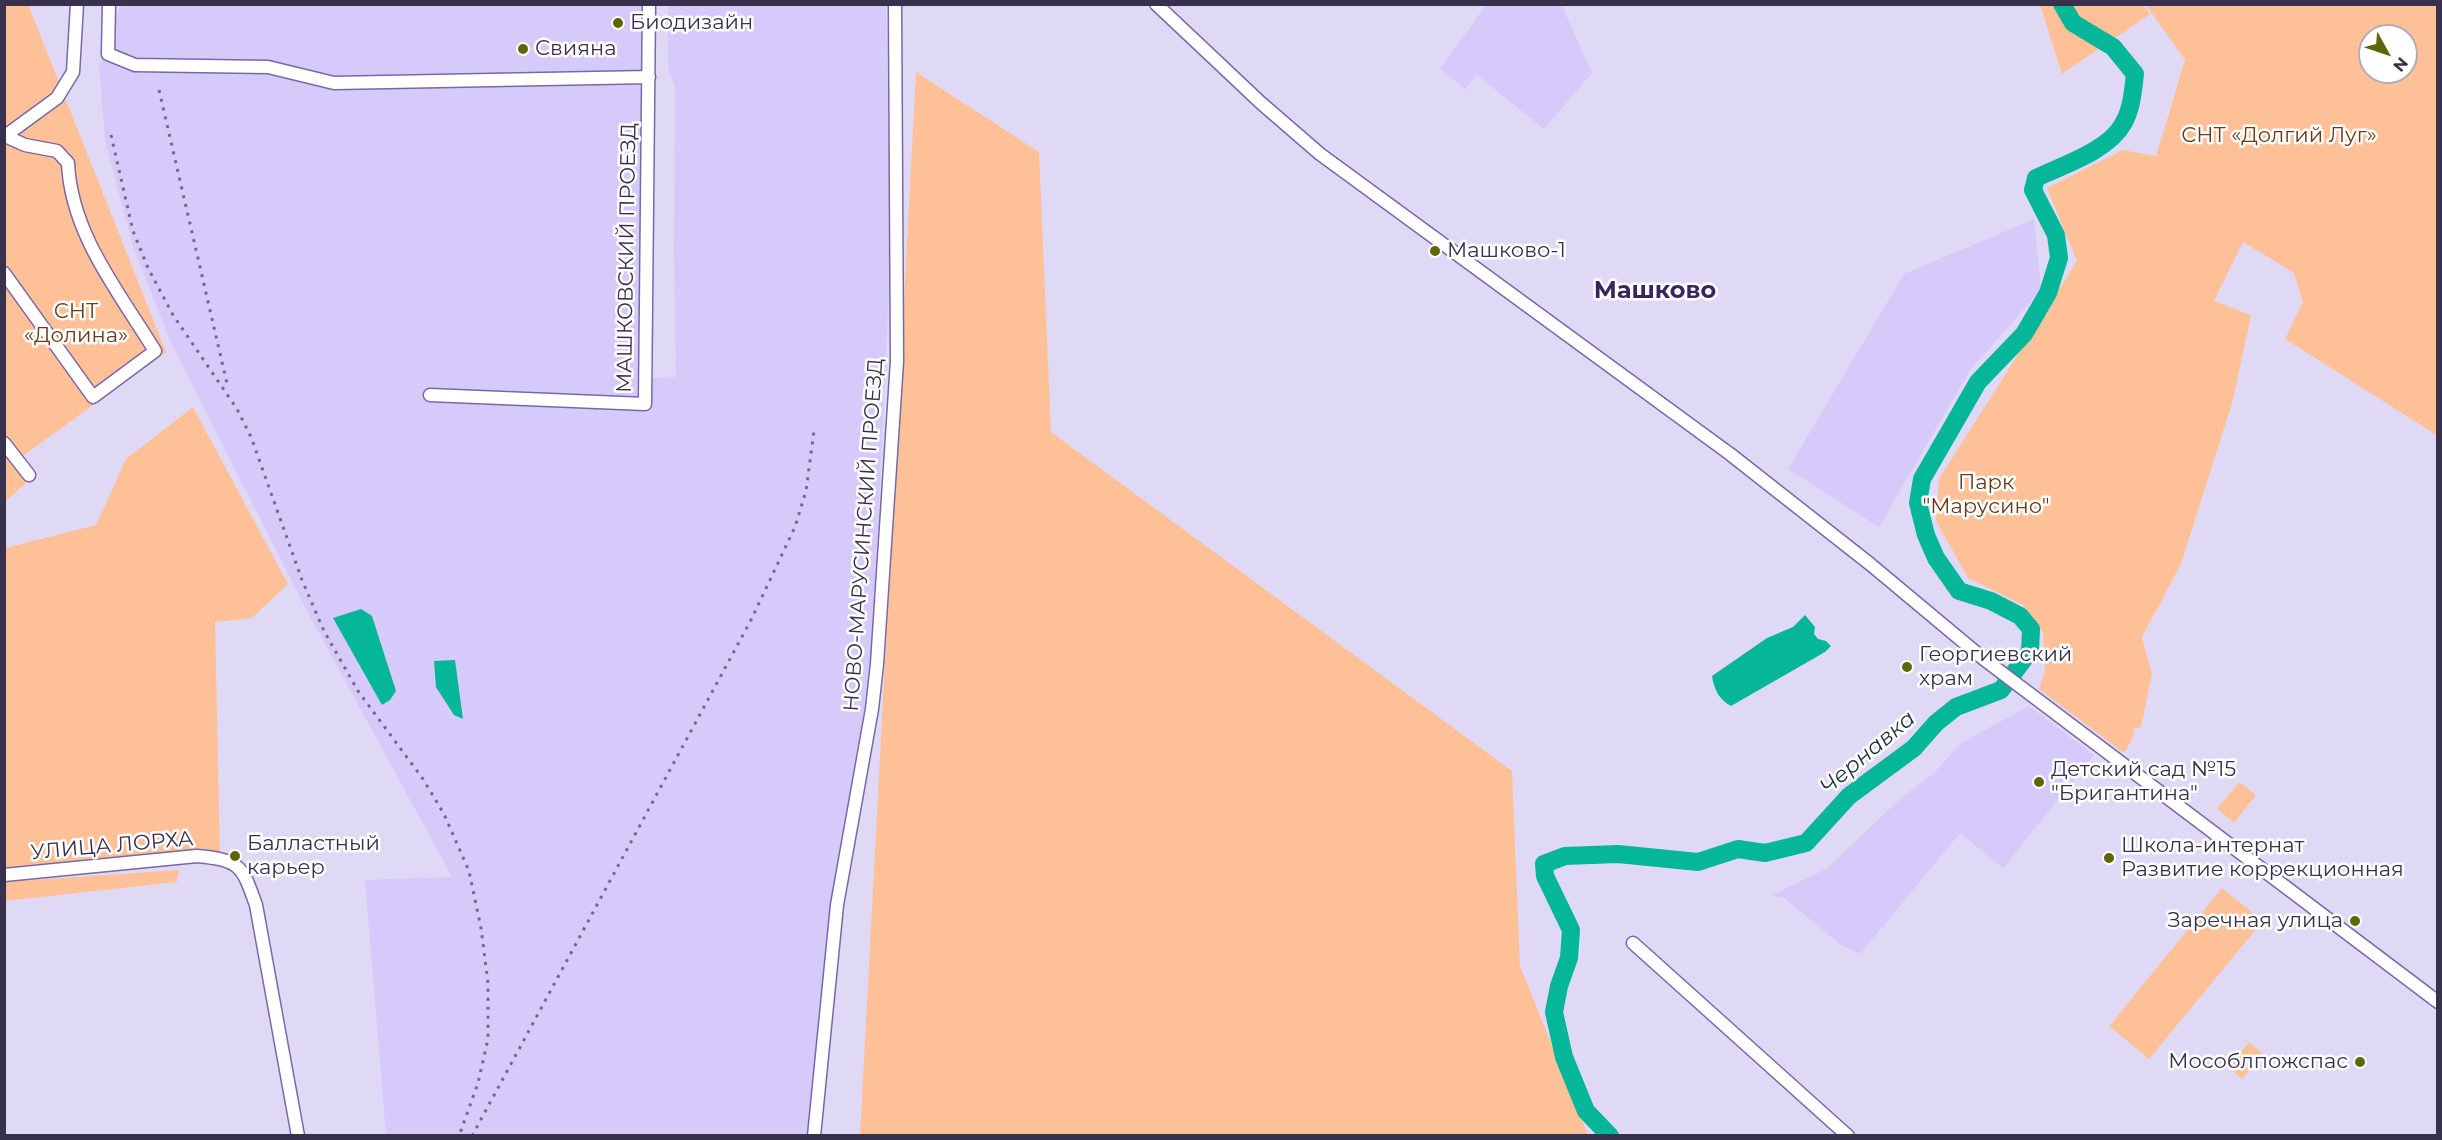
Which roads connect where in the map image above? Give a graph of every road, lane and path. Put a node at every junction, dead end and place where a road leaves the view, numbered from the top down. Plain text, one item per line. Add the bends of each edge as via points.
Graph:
1 (76, 4) edge
2 (109, 4) edge
3 (649, 4) edge
4 (896, 4) edge
5 (1156, 4) edge
6 (649, 77) junction
7 (5, 136) edge
8 (4, 273) edge
9 (430, 394) dead end
10 (4, 443) edge
11 (29, 475) dead end
12 (4, 875) edge
13 (1633, 942) dead end
14 (2438, 1002) edge
15 (298, 1136) edge
16 (814, 1136) edge
17 (1848, 1136) edge

1 - 7 street via 73,72 57,98
2 - 6 street via 108,54 135,65 268,67 334,83
3 - 6 street, МАШКОВСКИЙ ПРОЕЗД
4 - 16 street, НОВО-МАРУСИНСКИЙ ПРОЕЗД via 897,362 877,664 837,905
5 - 14 street via 1320,154 1739,460 1985,660
6 - 9 street, МАШКОВСКИЙ ПРОЕЗД via 645,404
7 - 8 street via 57,152 68,163 69,188 86,237 155,351 93,397
10 - 11 street
12 - 15 street, УЛИЦА ЛОРХА via 197,856 224,858 244,873 256,905
13 - 17 street

